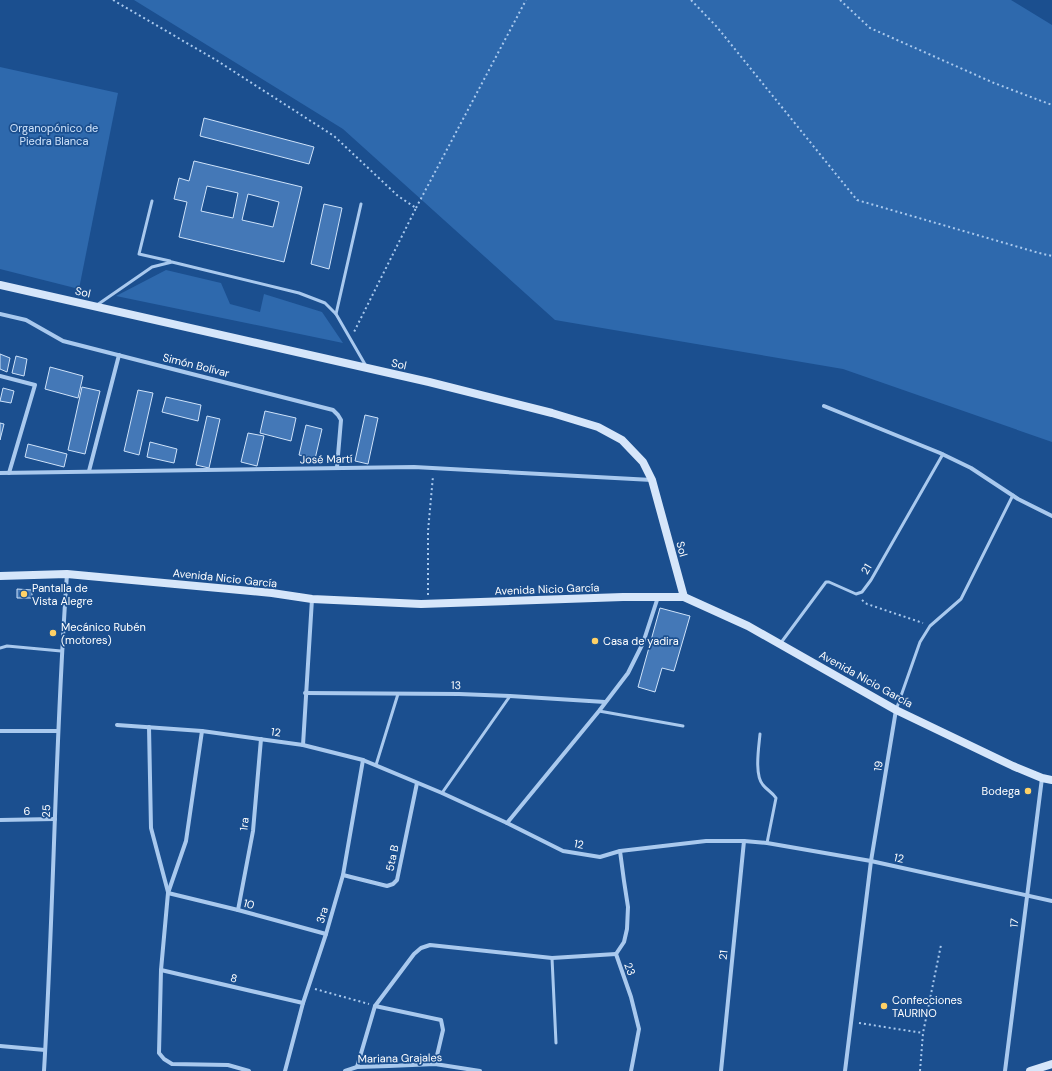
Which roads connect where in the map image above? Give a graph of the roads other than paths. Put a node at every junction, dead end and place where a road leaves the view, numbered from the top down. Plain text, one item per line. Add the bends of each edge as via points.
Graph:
1 (152, 201) dead end
2 (361, 204) dead end
3 (172, 262) junction
4 (0, 284) edge
5 (95, 306) junction
6 (0, 314) edge
7 (336, 314) junction
8 (119, 355) junction
9 (367, 368) junction
10 (0, 376) edge
11 (824, 406) dead end
12 (943, 454) junction
13 (337, 467) junction
14 (89, 471) junction
15 (0, 473) edge
16 (9, 473) junction
17 (652, 480) junction
18 (1013, 495) junction
19 (1052, 516) edge
20 (67, 574) junction
21 (0, 576) edge
22 (658, 597) junction
23 (684, 598) junction
24 (312, 599) junction
25 (780, 644) junction
26 (0, 648) edge
27 (62, 651) junction
28 (305, 693) junction
29 (398, 694) junction
30 (510, 696) junction
31 (605, 702) junction
32 (896, 710) junction
33 (599, 711) junction
34 (117, 725) dead end
35 (149, 726) junction
36 (683, 726) dead end
37 (0, 731) edge
38 (58, 731) junction
39 (202, 731) junction
40 (760, 734) dead end
41 (261, 739) junction
42 (303, 745) junction
43 (363, 760) junction
44 (376, 765) junction
45 (1042, 778) junction
46 (1052, 780) edge
47 (417, 783) junction
48 (442, 793) junction
49 (55, 819) junction
50 (0, 820) edge
51 (507, 822) junction
52 (744, 841) junction
53 (767, 843) junction
54 (620, 851) junction
55 (871, 861) junction
56 (342, 875) junction
57 (168, 893) junction
58 (1026, 896) junction
59 (1052, 901) edge
60 (238, 910) junction
61 (326, 934) junction
62 (616, 954) junction
63 (552, 958) junction
64 (161, 970) junction
65 (303, 1003) junction
66 (375, 1006) junction
67 (556, 1043) dead end
68 (0, 1046) edge
69 (45, 1050) junction
70 (435, 1064) junction
71 (1052, 1064) edge
72 (357, 1067) junction
73 (390, 1069) edge
74 (44, 1071) edge
75 (249, 1071) edge
76 (285, 1071) edge
77 (345, 1071) edge
78 (480, 1071) edge
79 (631, 1071) edge
80 (721, 1071) edge
81 (845, 1071) edge
82 (1005, 1071) edge
83 (1030, 1071) edge

1 - 3 lane via 139,254
2 - 7 lane
3 - 5 lane via 152,267
3 - 7 lane via 299,293 325,303
4 - 5 street, Sol
5 - 9 street, Sol
6 - 8 street, Simón Bolívar via 26,320 63,341
7 - 9 lane
8 - 13 street, Simón Bolívar via 333,410 341,420
8 - 14 street
9 - 17 street, Sol via 545,411 598,427 622,440 643,462
10 - 16 street via 35,385
11 - 12 street
12 - 18 street via 971,468
12 - 25 lane, 21 via 862,592 856,594 826,582
13 - 14 street, José Martí
13 - 17 street, José Martí via 414,467
14 - 16 street, José Martí
15 - 16 street, José Martí
17 - 23 street, Sol
18 - 19 street
18 - 32 lane, 19 via 961,599 930,626 920,642
20 - 21 street, Avenida Nicio García
20 - 24 street, Avenida Nicio García
20 - 27 street, 25
22 - 23 street, Avenida Nicio García
22 - 24 street, Avenida Nicio García via 428,604
22 - 31 street via 640,649 628,673
23 - 25 street, Avenida Nicio García via 748,626
24 - 28 street
25 - 32 street, Avenida Nicio García
26 - 27 lane via 8,646
27 - 38 street, 25
28 - 29 street, 13
28 - 42 street
29 - 30 street, 13
29 - 44 lane
30 - 31 street, 13
30 - 48 lane
31 - 33 street
32 - 45 street, Avenida Nicio García
32 - 55 street, 19
33 - 36 lane
33 - 51 street
34 - 35 street, 12
35 - 39 street, 12
35 - 57 street via 151,828
37 - 38 street
38 - 49 street, 25
39 - 41 street, 12
39 - 57 street via 186,841
40 - 53 lane via 758,776 776,798
41 - 42 street, 12
41 - 60 street, 1ra via 253,831
42 - 43 street, 12
43 - 44 street, 12
43 - 56 street, 3ra
44 - 47 street, 12
45 - 46 street, Avenida Nicio García
45 - 58 street, 17
47 - 48 street, 12
47 - 56 street, 5ta B via 393,884 387,886
48 - 51 street, 12
49 - 50 street, 6
49 - 69 street, 25
51 - 54 street, 12 via 563,850 600,857
52 - 53 street, 12
52 - 54 street, 12 via 706,841
52 - 80 street, 21
53 - 55 street, 12
54 - 62 street, 23 via 628,907 624,942
55 - 58 street, 12
55 - 81 street, 19
56 - 61 street, 3ra
57 - 60 street, 10
57 - 64 street
58 - 59 street, 12
58 - 82 street, 17
60 - 61 street, 10
61 - 65 street, 3ra
62 - 63 street
62 - 79 street, 23 via 639,1029
63 - 66 street via 430,945 414,954
63 - 67 lane
64 - 65 street, 8
64 - 75 street via 159,1053 164,1059 172,1064 228,1065
65 - 76 street, 3ra
66 - 70 street via 441,1020 443,1030
66 - 72 street
68 - 69 street
69 - 74 street
70 - 73 street, Mariana Grajales
70 - 78 street, Mariana Grajales
71 - 83 street
72 - 73 street, Mariana Grajales
72 - 77 street, Mariana Grajales

